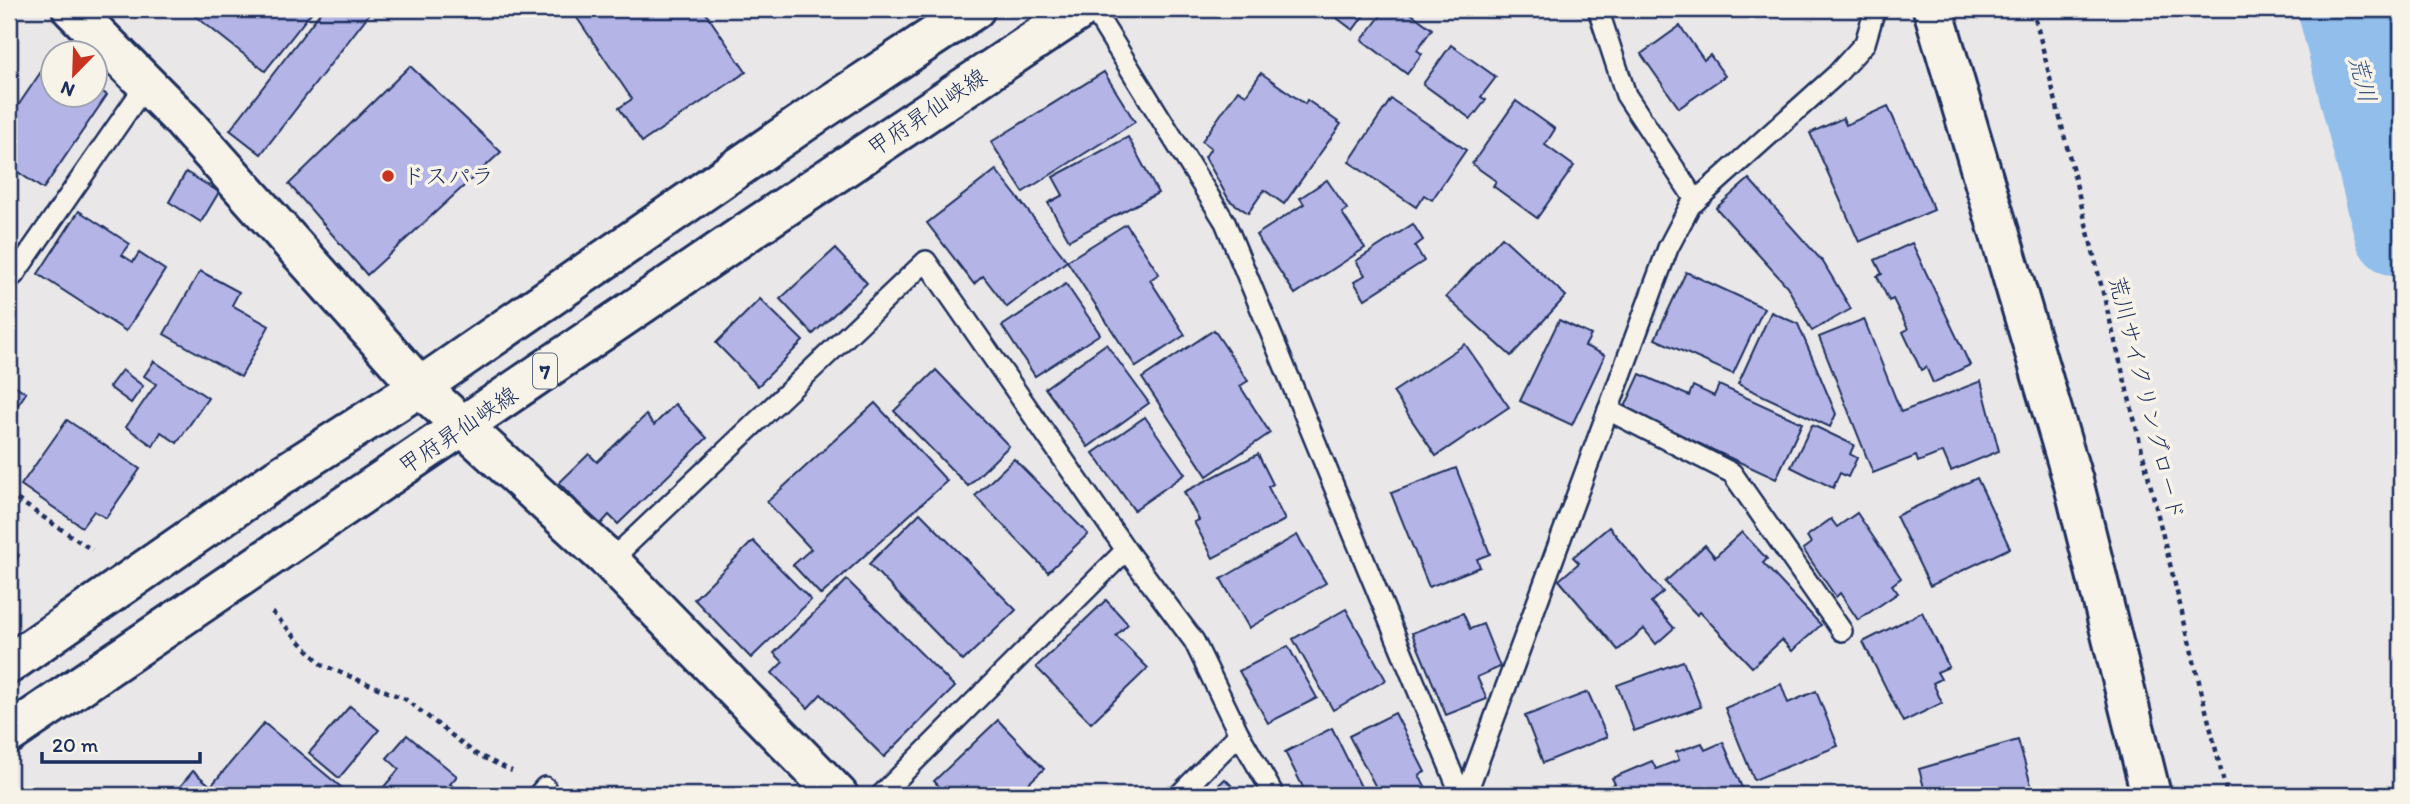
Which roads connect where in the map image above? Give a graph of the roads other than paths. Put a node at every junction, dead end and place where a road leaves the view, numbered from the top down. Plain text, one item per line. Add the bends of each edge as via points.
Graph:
1 (72, 9) edge
2 (975, 9) edge
3 (1082, 9) edge
4 (1093, 9) edge
5 (1598, 9) edge
6 (1875, 9) edge
7 (1933, 9) edge
8 (147, 83) junction
9 (1696, 201) junction
10 (9, 272) edge
11 (419, 387) junction
12 (1608, 410) junction
13 (462, 428) junction
14 (1126, 550) junction
15 (610, 561) junction
16 (1842, 631) dead end
17 (9, 664) edge
18 (9, 734) edge
19 (1239, 734) junction
20 (838, 795) edge
21 (881, 795) edge
22 (1179, 795) edge
23 (1274, 795) edge
24 (1461, 795) edge
25 (1466, 795) edge
26 (2151, 795) edge

1 - 8 main road
2 - 11 main road
3 - 13 main road, 甲府昇仙峡線 / 7
4 - 24 lane via 1225,222
5 - 9 lane via 1626,95
6 - 9 lane via 1864,43 1836,75
7 - 26 main road via 2073,481
8 - 10 lane via 13,275
8 - 11 main road
9 - 12 lane via 1668,248
11 - 13 main road
11 - 17 main road via 276,479
12 - 16 lane via 1732,472
12 - 25 lane
13 - 15 main road
13 - 18 main road, 甲府昇仙峡線 / 7
14 - 15 lane via 926,261
14 - 19 lane via 1195,641
14 - 21 lane
15 - 20 main road
19 - 22 lane
19 - 23 lane

